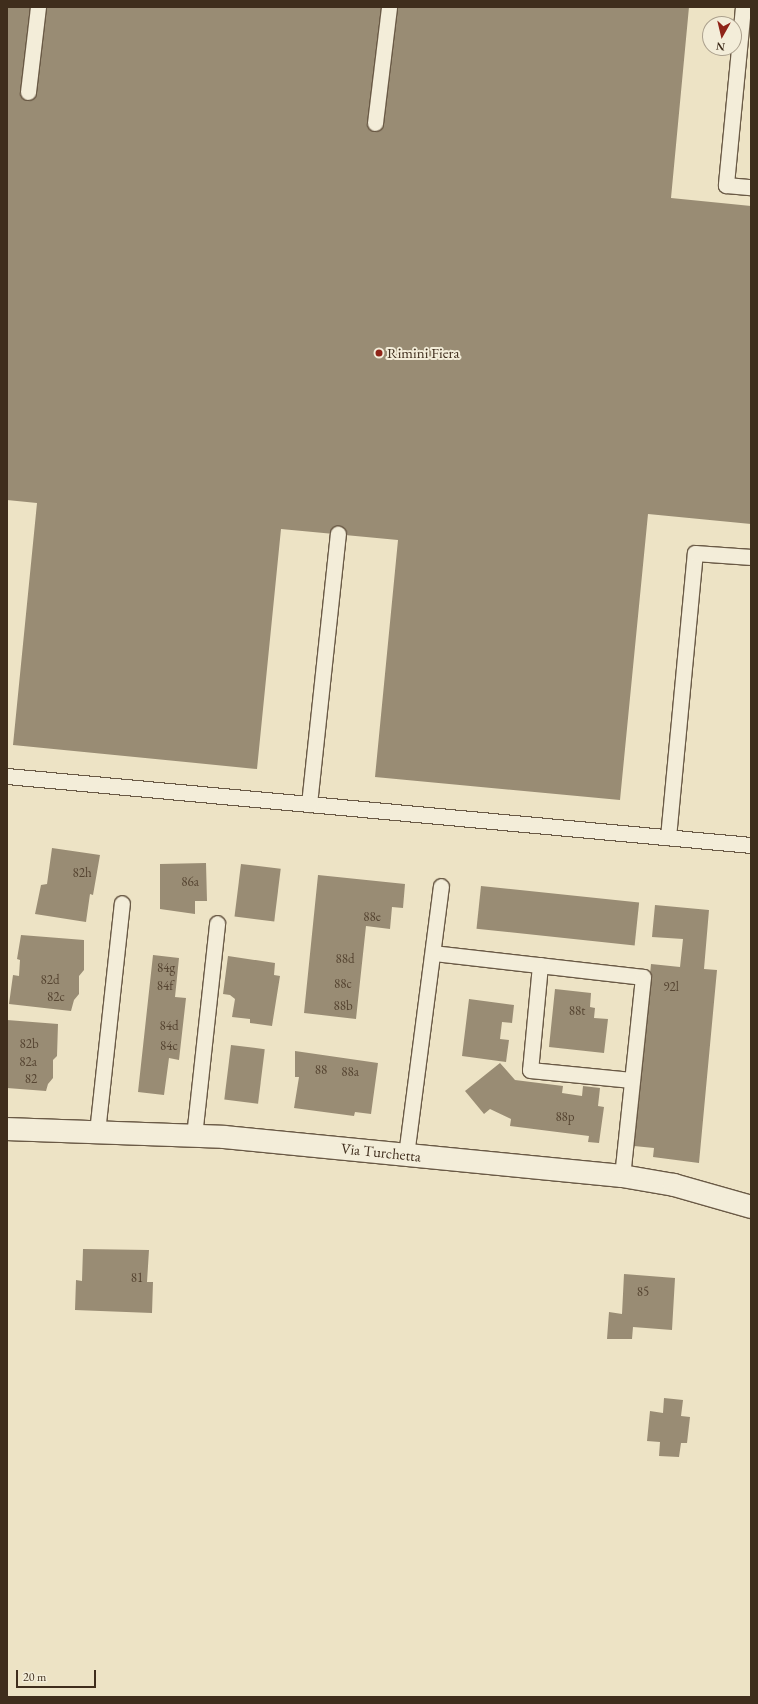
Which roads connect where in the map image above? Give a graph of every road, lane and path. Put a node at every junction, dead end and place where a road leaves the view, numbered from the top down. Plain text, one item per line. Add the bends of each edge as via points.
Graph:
1 (38, 7) edge
2 (389, 7) edge
3 (743, 7) edge
4 (28, 92) dead end
5 (375, 124) dead end
6 (751, 187) edge
7 (338, 534) dead end
8 (751, 557) edge
9 (7, 776) edge
10 (308, 804) junction
11 (668, 837) junction
12 (751, 845) edge
13 (441, 886) dead end
14 (122, 903) dead end
15 (217, 923) dead end
16 (433, 953) junction
17 (540, 965) junction
18 (632, 1080) junction
19 (7, 1129) edge
20 (97, 1132) junction
21 (194, 1136) junction
22 (406, 1155) junction
23 (622, 1176) junction
24 (751, 1207) edge

1 - 4 lane
2 - 5 lane
3 - 6 lane via 726,185
7 - 10 lane
8 - 11 lane via 695,553
9 - 10 lane
10 - 11 lane
11 - 12 lane
13 - 16 lane
14 - 20 lane
15 - 21 lane
16 - 17 lane
16 - 22 lane
17 - 18 lane via 643,977
17 - 18 lane via 530,1070
18 - 23 lane
19 - 20 street, Via Turchetta
20 - 21 street, Via Turchetta
21 - 22 street, Via Turchetta
22 - 23 street, Via Turchetta
23 - 24 street, Via Turchetta via 674,1185

